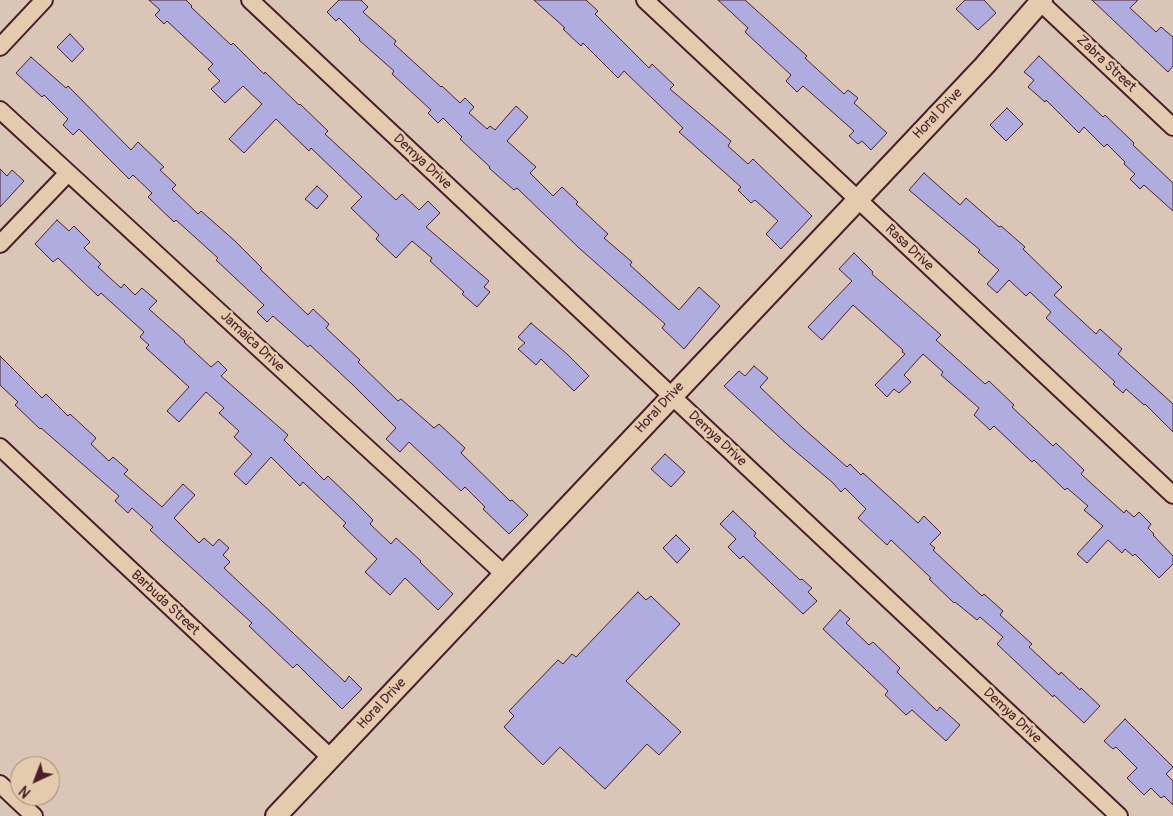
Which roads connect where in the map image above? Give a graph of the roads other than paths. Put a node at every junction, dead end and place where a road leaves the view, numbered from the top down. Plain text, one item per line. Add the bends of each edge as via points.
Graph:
1 (44, 0) edge
2 (250, 0) edge
3 (645, 0) edge
4 (1040, 1) edge
5 (0, 47) edge
6 (0, 110) edge
7 (1173, 128) edge
8 (68, 173) junction
9 (857, 200) junction
10 (0, 244) edge
11 (671, 396) junction
12 (0, 447) edge
13 (1173, 495) edge
14 (504, 574) junction
15 (331, 758) junction
16 (0, 784) edge
17 (34, 816) edge
18 (276, 816) edge
19 (1119, 816) edge

1 - 5 street
2 - 11 street, Demya Drive
3 - 9 street, Rasa Drive
4 - 7 street, Zabra Street
4 - 9 street, Horal Drive via 985,65
6 - 8 street, Jamaica Drive
8 - 10 street
8 - 14 street, Jamaica Drive
9 - 11 street, Horal Drive
9 - 13 street, Rasa Drive
11 - 14 street, Horal Drive
11 - 19 street, Demya Drive
12 - 15 street, Barbuda Street
14 - 15 street, Horal Drive
15 - 18 street, Horal Drive
16 - 17 street

